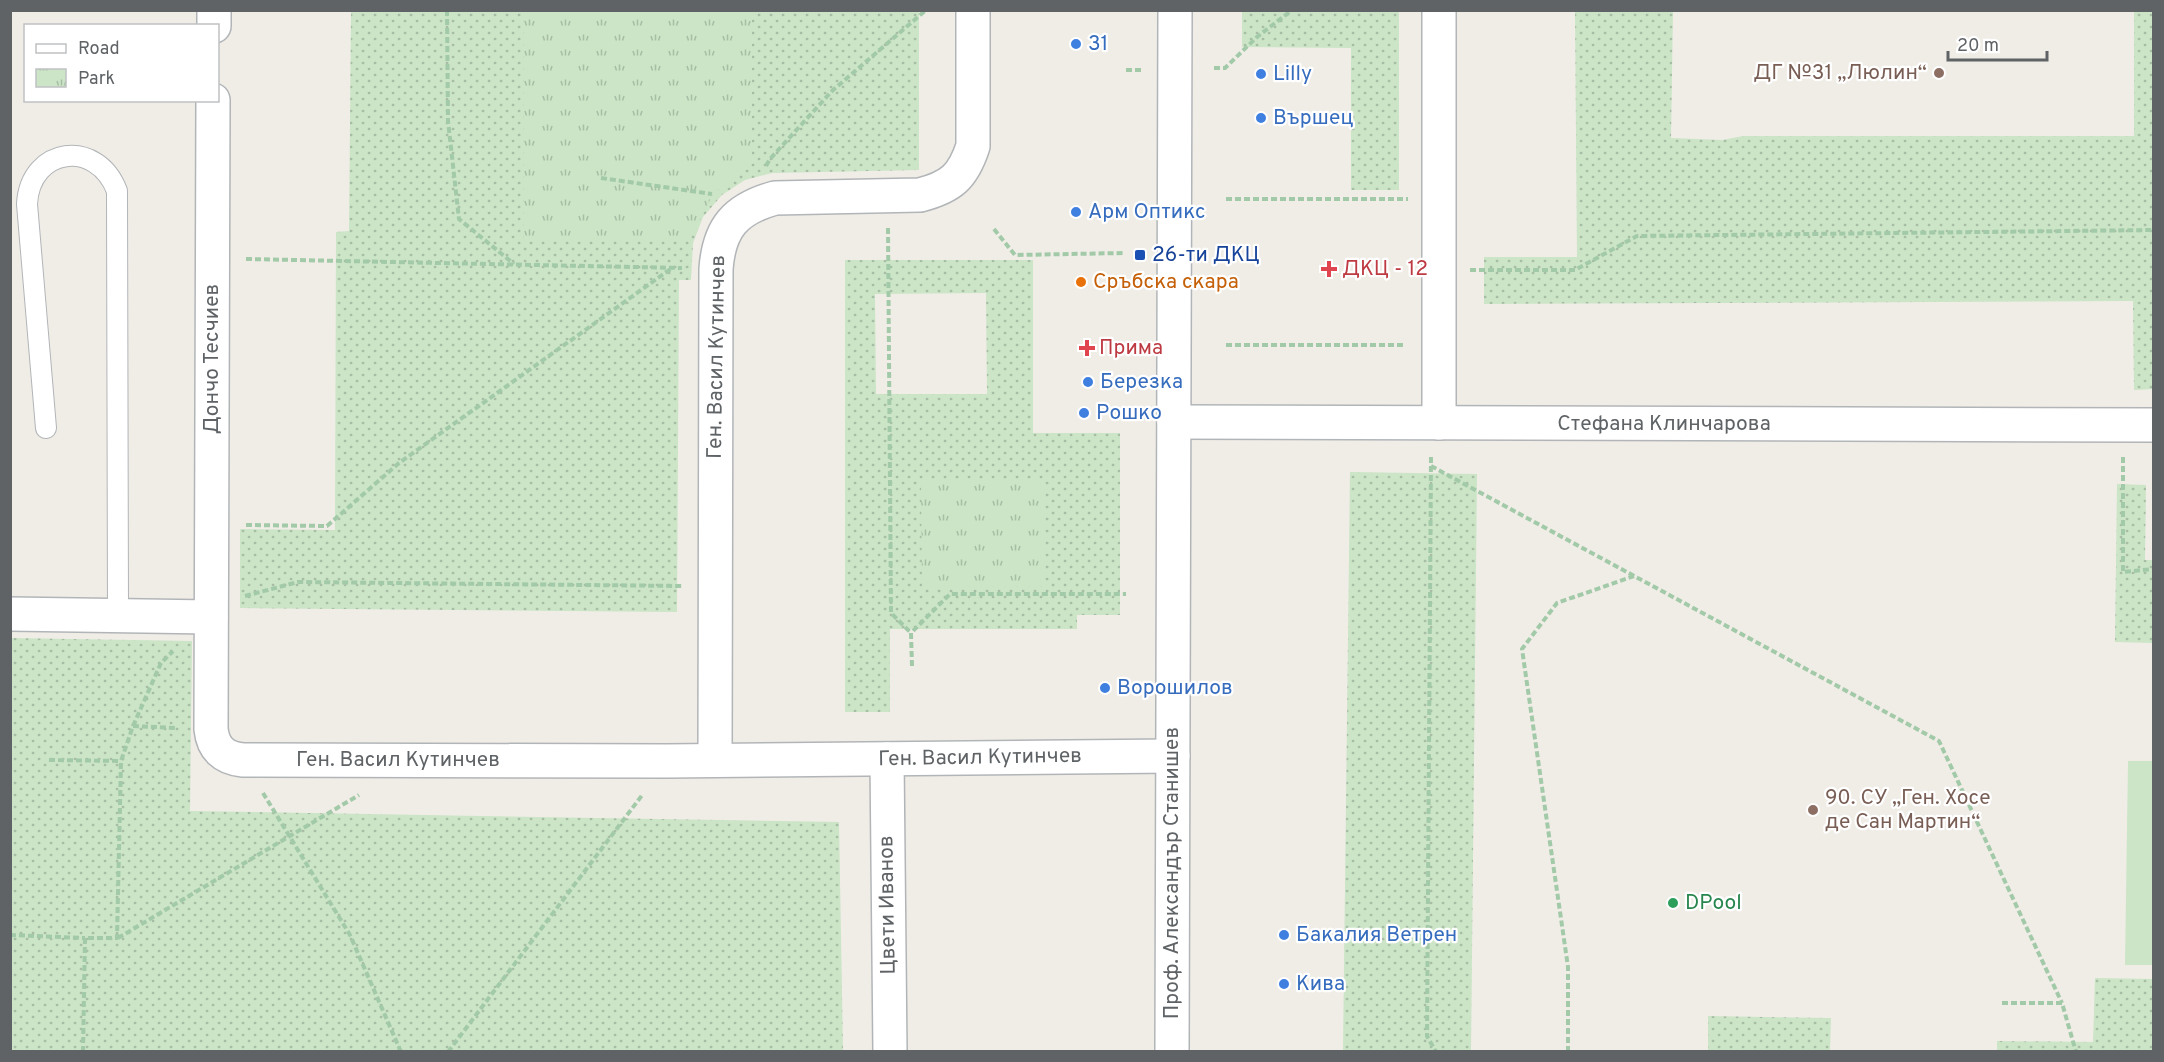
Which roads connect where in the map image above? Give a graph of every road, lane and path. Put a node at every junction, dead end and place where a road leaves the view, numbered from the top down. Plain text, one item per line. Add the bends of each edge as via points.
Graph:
1 (447, 10) edge
2 (927, 10) edge
3 (973, 10) edge
4 (1175, 10) edge
5 (1292, 10) edge
6 (1439, 10) edge
7 (1214, 68) dead end
8 (1126, 70) dead end
9 (1141, 70) dead end
10 (213, 102) edge
11 (765, 168) dead end
12 (601, 178) dead end
13 (888, 195) junction
14 (1226, 199) dead end
15 (1439, 199) junction
16 (738, 214) junction
17 (994, 229) dead end
18 (2154, 230) edge
19 (1125, 254) dead end
20 (213, 258) junction
21 (515, 265) junction
22 (672, 268) junction
23 (716, 269) junction
24 (1439, 270) junction
25 (1226, 345) dead end
26 (1439, 345) junction
27 (1174, 422) junction
28 (1435, 423) junction
29 (2154, 425) edge
30 (46, 428) dead end
31 (2123, 454) dead end
32 (1431, 466) junction
33 (212, 524) junction
34 (2154, 569) edge
35 (1635, 576) junction
36 (715, 586) junction
37 (1126, 594) dead end
38 (10, 614) edge
39 (118, 615) junction
40 (211, 616) junction
41 (911, 633) junction
42 (912, 666) dead end
43 (133, 726) junction
44 (211, 729) junction
45 (1173, 756) junction
46 (887, 759) junction
47 (49, 760) dead end
48 (243, 760) junction
49 (715, 760) junction
50 (121, 761) junction
51 (667, 761) junction
52 (368, 789) dead end
53 (288, 835) junction
54 (10, 936) edge
55 (85, 938) junction
56 (117, 938) junction
57 (2002, 1003) dead end
58 (2062, 1003) junction
59 (83, 1052) edge
60 (401, 1052) edge
61 (448, 1052) edge
62 (890, 1052) edge
63 (1172, 1052) edge
64 (1436, 1052) edge
65 (1568, 1052) edge
66 (2076, 1052) edge

1 - 21 path via 448,121 459,219
2 - 11 path via 832,91
3 - 13 street via 973,146 967,164 955,180 938,190 920,195
4 - 27 street, Проф. Александър Станишев
5 - 7 path via 1225,68
6 - 15 street
8 - 9 path
10 - 20 street, Дончо Тесчиев
12 - 16 path via 713,194
13 - 16 street via 775,198
13 - 41 path via 891,613
14 - 15 path
15 - 24 street
16 - 23 street, Ген. Васил Кутинчев via 717,249
17 - 19 path via 1015,255
18 - 24 path via 1637,236 1575,270
20 - 21 path
20 - 33 street, Дончо Тесчиев
21 - 22 path
22 - 23 path
22 - 33 path via 399,463 327,526
23 - 36 street, Ген. Васил Кутинчев
24 - 26 street
25 - 26 path
26 - 28 street
27 - 28 street, Стефана Клинчарова
27 - 45 street, Проф. Александър Станишев
28 - 29 street, Стефана Клинчарова
28 - 32 path
30 - 39 lane via 27,192 40,168 49,162 69,155 83,156 107,171 117,190
31 - 34 path via 2123,572
32 - 35 path
32 - 64 path via 1427,1036
33 - 40 street, Дончо Тесчиев
35 - 58 path via 1939,741
35 - 65 path via 1557,603 1522,649 1568,967
36 - 40 path via 298,582 233,599
36 - 49 street, Ген. Васил Кутинчев
37 - 41 path via 950,594
38 - 39 street
39 - 40 street
40 - 43 path via 161,663
40 - 44 street, Ген. Васил Кутинчев
41 - 42 path
43 - 44 path
43 - 50 path
44 - 48 street, Ген. Васил Кутинчев via 216,748 233,759
45 - 46 street, Ген. Васил Кутинчев
45 - 63 street, Проф. Александър Станишев
46 - 49 street, Ген. Васил Кутинчев
46 - 62 street, Цвети Иванов
47 - 50 path
48 - 51 street, Ген. Васил Кутинчев
48 - 53 path
49 - 51 street, Ген. Васил Кутинчев
50 - 56 path
51 - 61 path
52 - 53 path
53 - 56 path
53 - 60 path via 350,935
54 - 55 path
55 - 56 path
55 - 59 path
57 - 58 path
58 - 66 path

